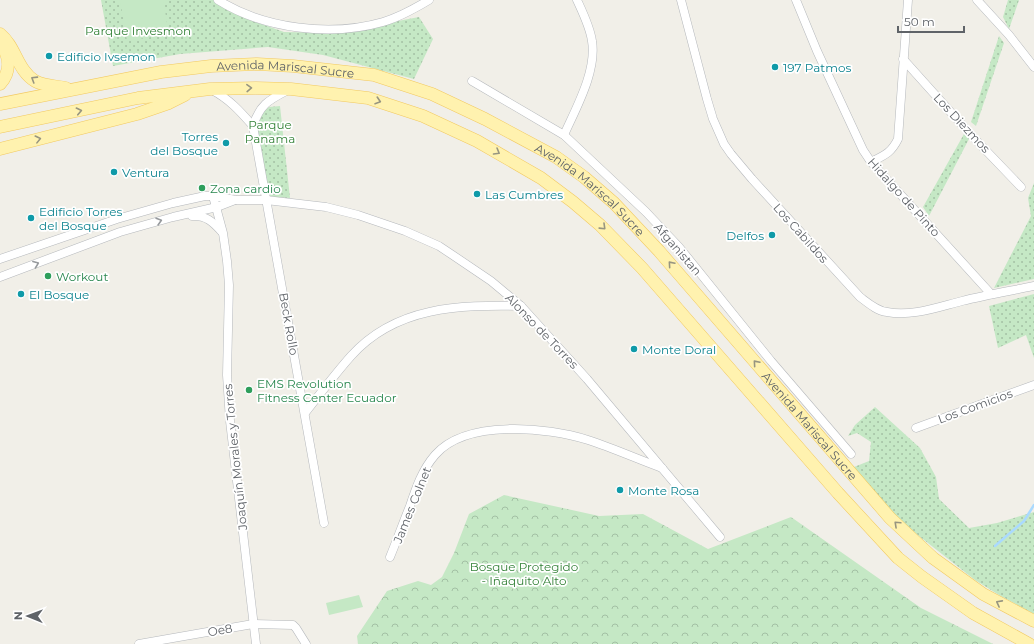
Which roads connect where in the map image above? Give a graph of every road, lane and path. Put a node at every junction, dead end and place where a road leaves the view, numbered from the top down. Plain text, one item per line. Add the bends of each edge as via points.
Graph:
1 (218, 0) edge
2 (429, 0) edge
3 (577, 0) edge
4 (681, 0) edge
5 (796, 0) edge
6 (908, 0) edge
7 (977, 0) edge
8 (0, 34) edge
9 (0, 43) edge
10 (903, 59) junction
11 (1034, 67) edge
12 (472, 81) dead end
13 (0, 84) edge
14 (71, 89) junction
15 (210, 89) junction
16 (291, 89) junction
17 (196, 90) junction
18 (0, 104) edge
19 (253, 126) junction
20 (0, 127) edge
21 (564, 135) junction
22 (0, 149) edge
23 (871, 162) junction
24 (1021, 187) dead end
25 (213, 196) junction
26 (236, 200) junction
27 (266, 200) junction
28 (217, 207) junction
29 (173, 217) junction
30 (223, 233) junction
31 (0, 259) edge
32 (0, 277) edge
33 (1034, 286) edge
34 (991, 294) junction
35 (521, 306) junction
36 (1034, 385) edge
37 (305, 413) junction
38 (916, 428) dead end
39 (851, 454) dead end
40 (662, 468) junction
41 (324, 523) dead end
42 (720, 537) dead end
43 (390, 557) dead end
44 (1034, 621) edge
45 (253, 624) junction
46 (139, 644) edge
47 (256, 644) edge
48 (306, 644) edge
49 (1029, 644) edge

1 - 2 street via 238,11 273,23 316,29 372,25 410,12
3 - 21 street via 590,30 593,54 589,75
4 - 34 street, Los Cabildos via 713,119 724,144 752,179 860,297 885,312 896,314 912,313
5 - 23 street, Hidalgo de Pinto via 817,51
6 - 10 street
7 - 11 street
14 -> 8 main road via 36,82 29,77 21,68 10,44
9 - 13 main road via 6,52 8,65 8,73
10 - 23 street via 898,139 886,155
10 - 24 street, Los Diezmos
12 - 21 street, Afganistan
14 - 18 main road, Avenida Mariscal Sucre
44 -> 14 main road, Avenida Mariscal Sucre via 983,594 933,558 890,518 660,251 614,202 556,157 432,94 374,75 257,64 210,66 161,72
15 -> 16 main road, Avenida Mariscal Sucre
15 - 17 main road, Avenida Mariscal Sucre
15 - 19 street via 229,101
16 - 19 street via 267,102 256,116
16 -> 49 main road, Avenida Mariscal Sucre via 368,98 423,116 483,144 541,178 573,202 600,225 642,268 898,558 973,614
20 -> 17 main road, Avenida Mariscal Sucre via 138,98
22 -> 17 main road via 137,114
19 - 27 street, Beck Rollo
21 - 39 street, Afganistan via 606,173 679,247 771,361
23 - 34 street, Hidalgo de Pinto
25 - 26 street, Alonso de Torres
25 - 28 street, Joaquín Morales y Torres
25 - 31 street, Alonso de Torres via 191,198 116,219
26 - 27 street, Alonso de Torres
26 - 28 street, Alonso de Torres
27 - 35 street, Alonso de Torres via 344,211 405,231 439,246 491,281
27 - 37 street, Beck Rollo
28 - 29 street, Alonso de Torres
28 - 30 street, Joaquín Morales y Torres
29 - 30 street, Alonso de Torres via 204,216
32 -> 29 street, Alonso de Torres via 120,232
30 - 45 street, Joaquín Morales y Torres via 229,284 227,375 230,421
33 - 34 street, Los Cabildos
35 - 37 street via 453,307 417,314 398,322 377,334 352,355
35 - 40 street, Alonso de Torres
36 - 38 street, Los Comicios
37 - 41 street, Beck Rollo
40 - 42 street, Alonso de Torres
40 - 43 street, James Colnet via 588,440 550,431 518,429 468,434 442,447 422,473
45 - 46 street, Oe8
45 - 47 street, Joaquín Morales y Torres
45 - 48 street, Oe8 via 293,625

